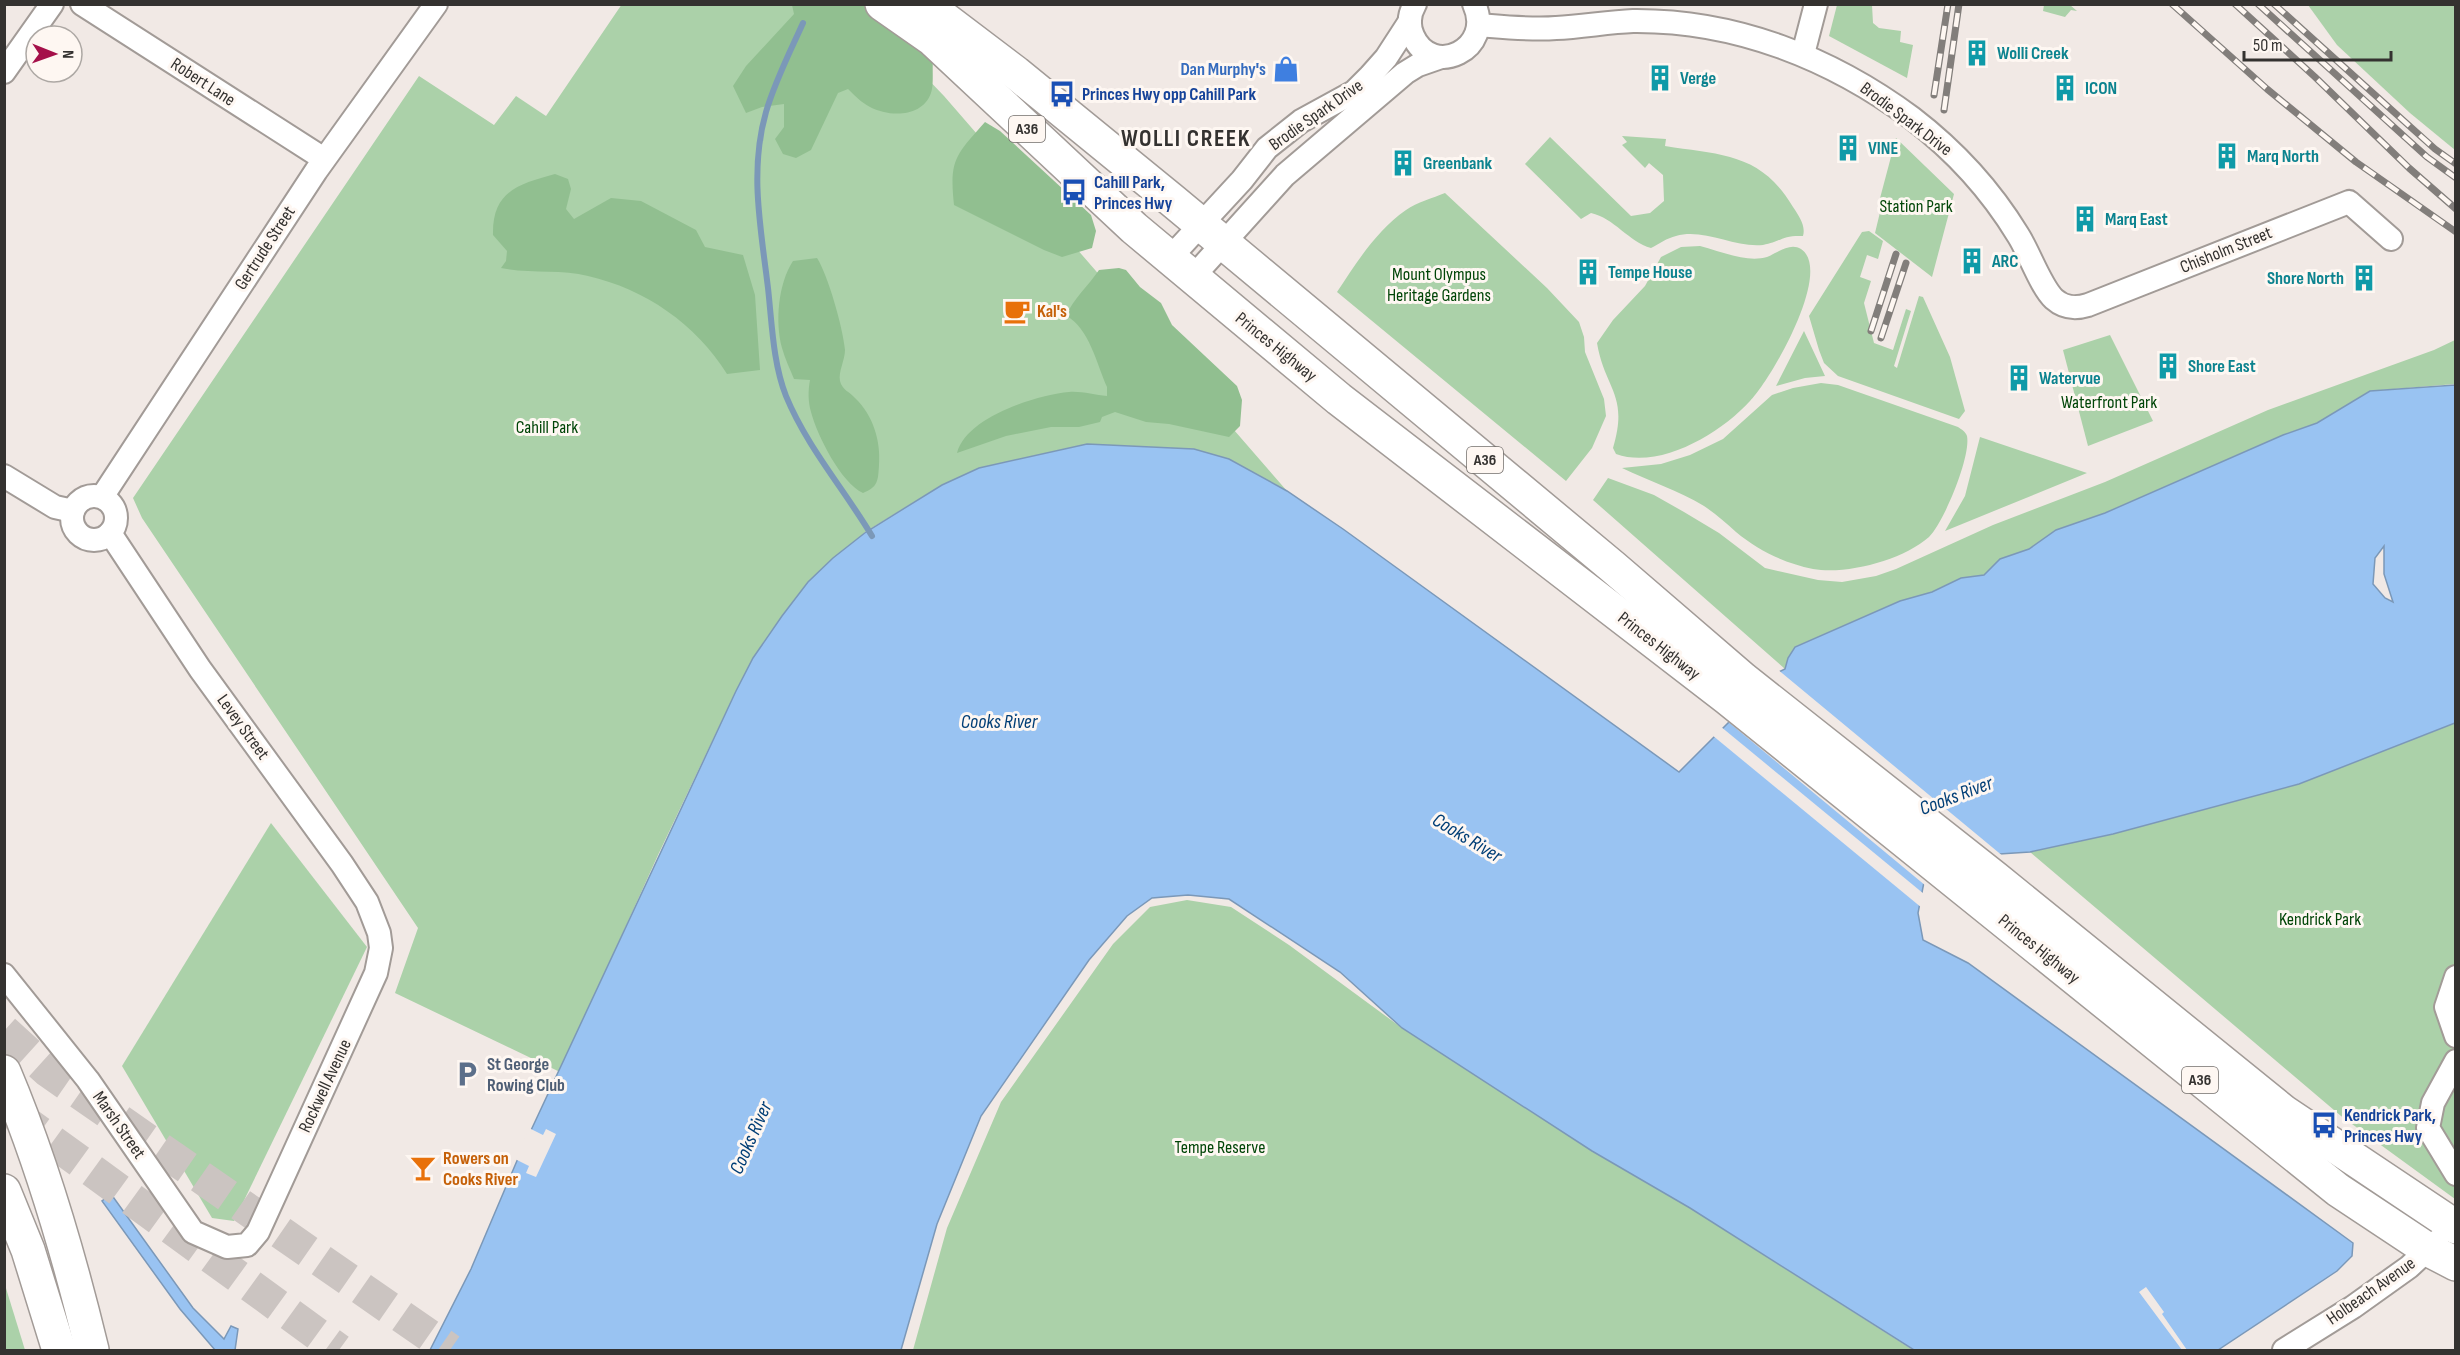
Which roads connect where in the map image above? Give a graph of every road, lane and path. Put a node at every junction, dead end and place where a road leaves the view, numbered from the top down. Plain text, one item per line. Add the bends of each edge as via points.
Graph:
1 (51, 4) edge
2 (82, 4) edge
3 (436, 4) edge
4 (882, 4) edge
5 (926, 4) edge
6 (1816, 4) edge
7 (1412, 9) edge
8 (1477, 15) edge
9 (1803, 54) junction
10 (1441, 57) junction
11 (4, 72) edge
12 (324, 159) junction
13 (1213, 234) junction
14 (2391, 239) dead end
15 (1180, 268) junction
16 (2052, 297) joint
17 (4, 476) edge
18 (102, 497) junction
19 (73, 512) junction
20 (110, 533) junction
21 (1735, 689) junction
22 (1987, 889) junction
23 (375, 920) joint
24 (4, 975) edge
25 (2456, 977) edge
26 (2456, 1036) edge
27 (2456, 1061) edge
28 (4, 1072) edge
29 (2456, 1174) edge
30 (4, 1191) edge
31 (2455, 1227) edge
32 (247, 1245) joint
33 (2441, 1257) edge
34 (59, 1350) edge
35 (92, 1350) edge
36 (2284, 1350) edge

1 - 11 street
2 - 12 street, Robert Lane
3 - 12 street, Gertrude Street
4 - 15 main road, Princes Highway / A36 via 932,39
5 - 13 main road, Princes Highway / A36
6 - 9 street
7 - 10 street via 1415,41 1422,49
7 - 13 street, Brodie Spark Drive via 1386,58 1354,92 1301,122 1267,148
8 - 9 street, Brodie Spark Drive via 1533,29 1615,22 1672,23 1736,33
8 - 10 street, Brodie Spark Drive via 1473,42 1459,54
9 - 16 street, Brodie Spark Drive via 1888,100 1970,170 2008,219
10 - 13 street, Brodie Spark Drive via 1406,73
12 - 18 street, Gertrude Street
13 - 15 street, Brodie Spark Drive
13 - 15 street, Brodie Spark Drive
13 - 21 main road, Princes Highway / A36 via 1613,567
14 - 16 street, Chisholm Street via 2349,202 2088,305 2067,307
15 - 21 main road, Princes Highway / A36 via 1339,399
17 - 19 street via 55,507
18 - 19 street via 84,498
18 - 20 street via 115,513
19 - 20 street via 75,529 83,537 94,540
20 - 23 street, Levey Street via 200,669 342,864
21 - 22 main road, Princes Highway / A36
22 - 31 main road, Princes Highway / A36 via 2284,1112
22 - 33 main road, Princes Highway / A36 via 2338,1190
23 - 32 street, Rockwell Avenue via 381,948 376,973 258,1232
24 - 32 street, Marsh Street via 88,1080 194,1232 227,1247
25 - 26 street via 2446,1007
27 - 29 street via 2433,1103 2428,1128
28 - 35 main road via 50,1196
30 - 34 main road via 28,1250
31 - 33 street, Holbeach Avenue
33 - 36 street, Holbeach Avenue via 2409,1267

